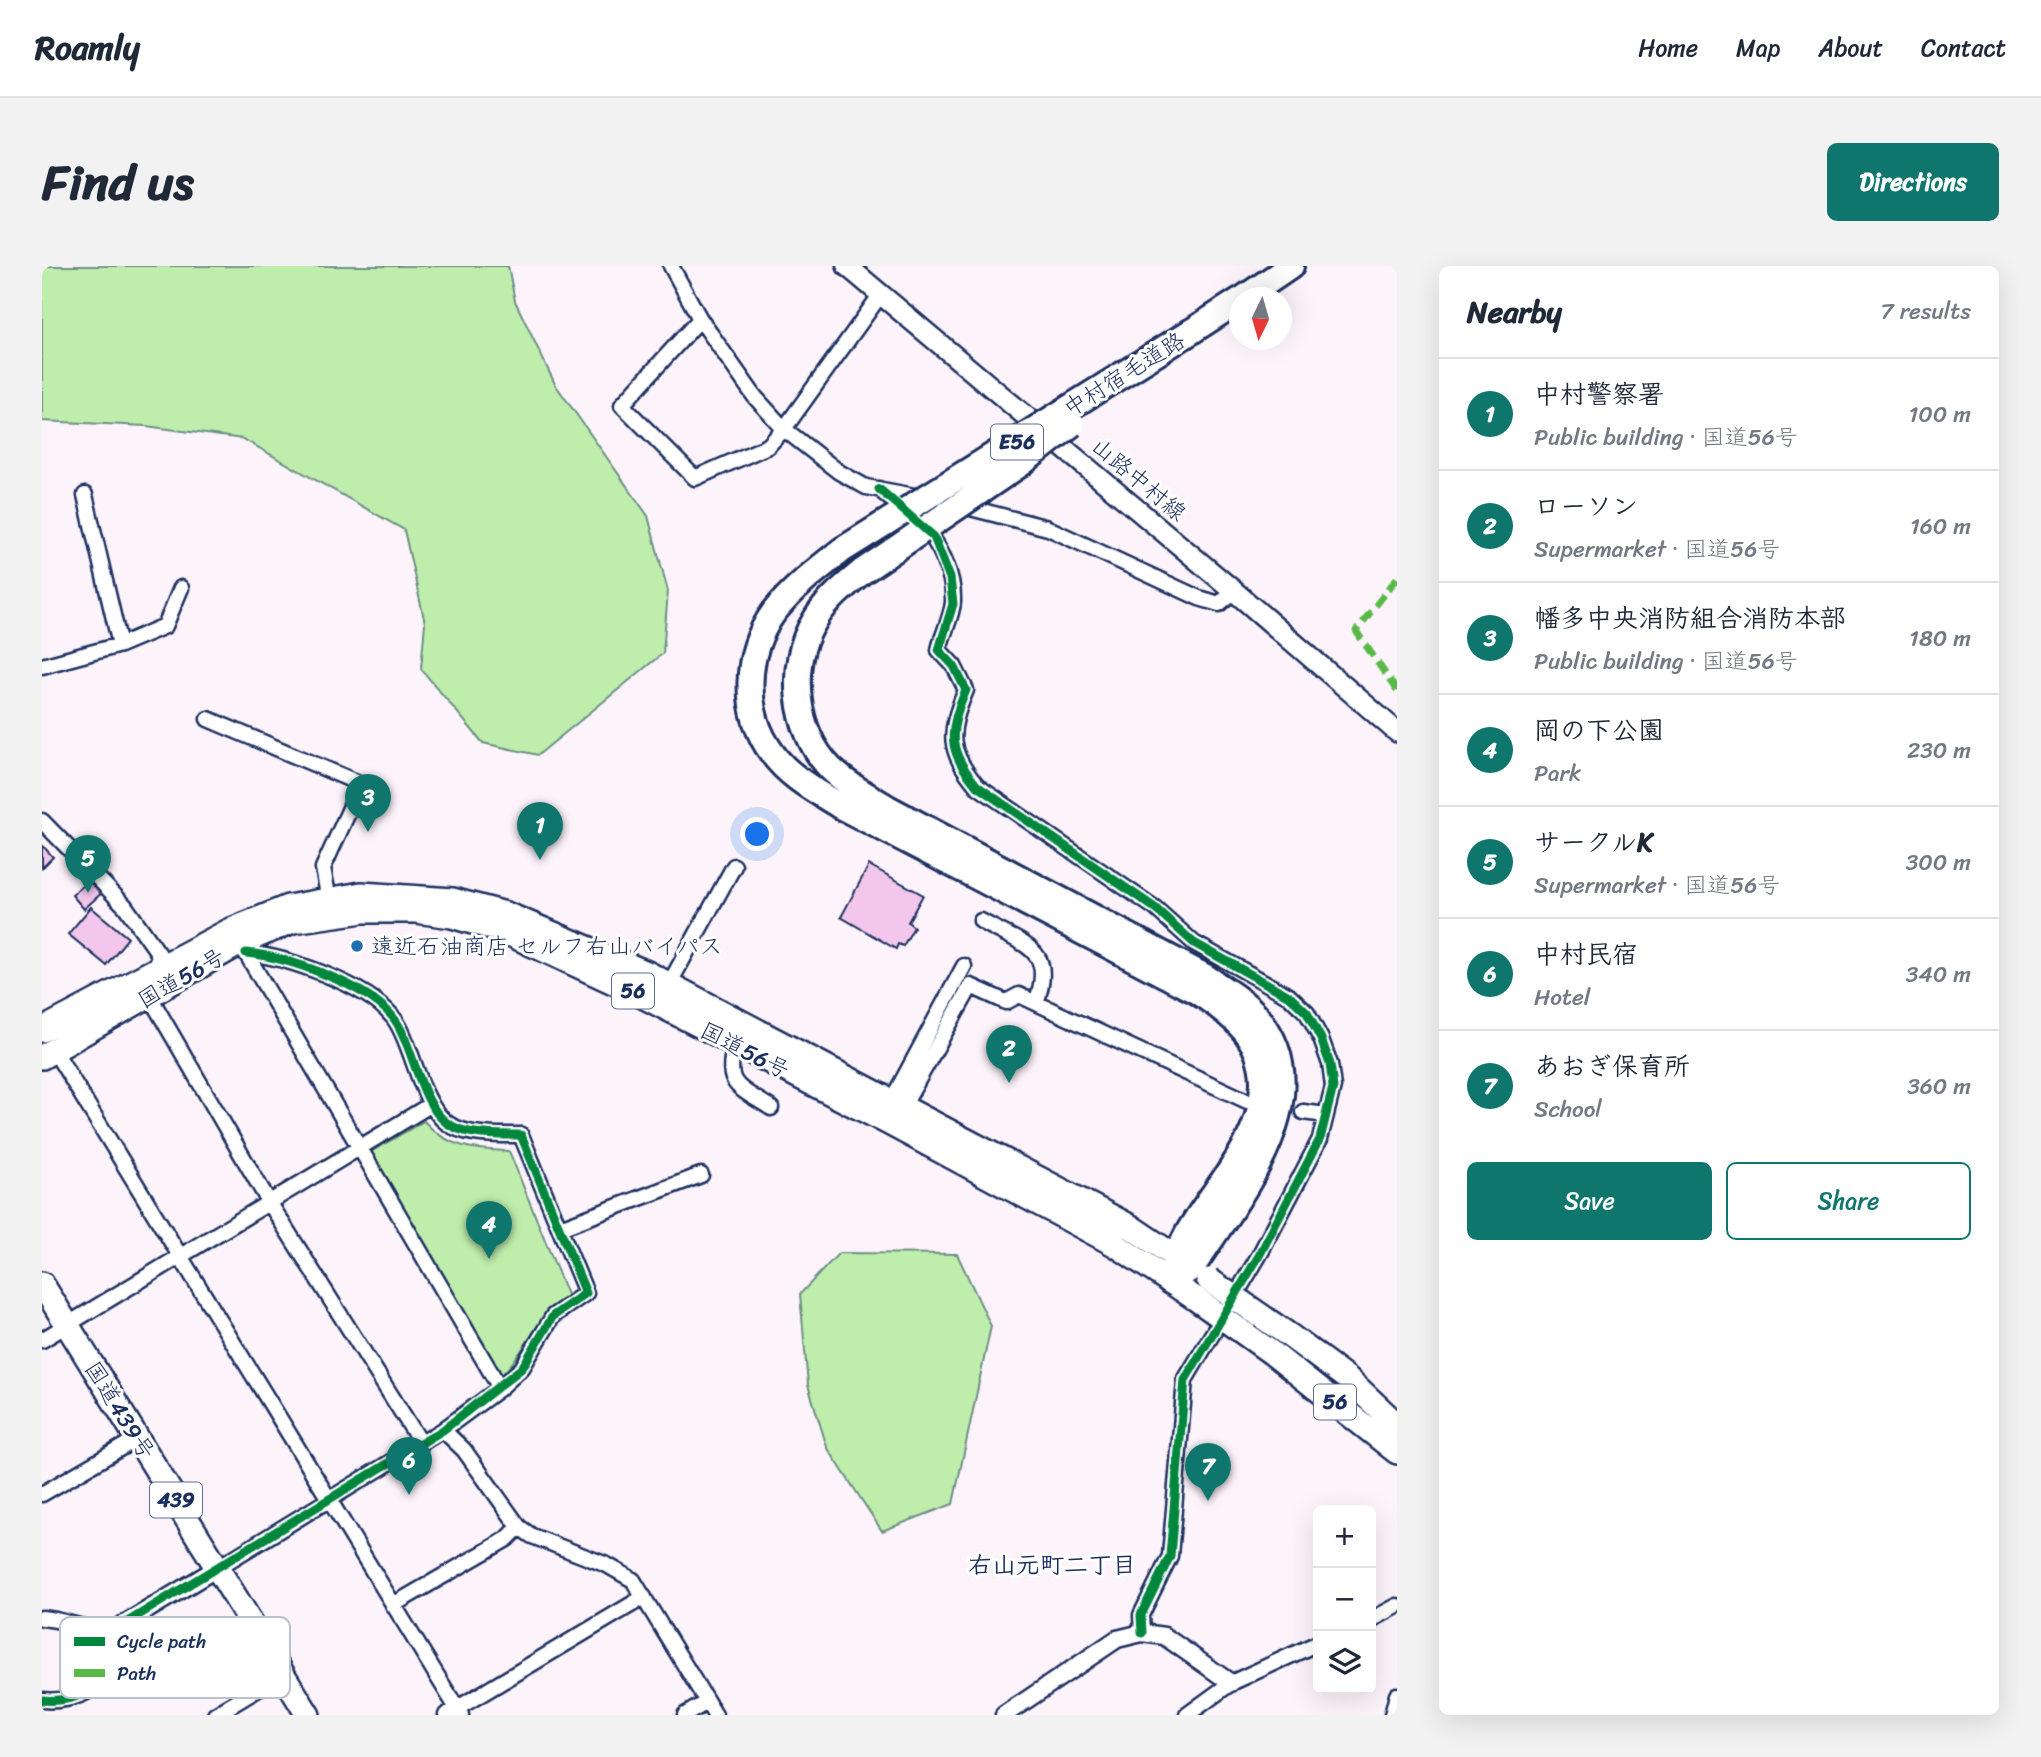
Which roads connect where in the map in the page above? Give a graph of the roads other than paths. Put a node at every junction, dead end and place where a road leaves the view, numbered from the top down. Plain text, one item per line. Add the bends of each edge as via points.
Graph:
1 (671, 266) edge
2 (848, 266) edge
3 (1291, 266) edge
4 (1260, 287) edge
5 (881, 294) junction
6 (1229, 307) edge
7 (700, 319) junction
8 (1192, 331) junction
9 (784, 429) junction
10 (879, 489) junction
11 (85, 495) dead end
12 (181, 588) dead end
13 (1234, 591) junction
14 (120, 645) junction
15 (42, 666) edge
16 (208, 719) dead end
17 (1397, 732) edge
18 (42, 821) edge
19 (734, 866) dead end
20 (330, 906) junction
21 (981, 921) dead end
22 (243, 948) junction
23 (964, 966) dead end
24 (158, 970) junction
25 (663, 995) junction
26 (150, 997) junction
27 (1036, 1003) junction
28 (46, 1045) edge
29 (735, 1045) junction
30 (1247, 1101) dead end
31 (899, 1103) junction
32 (430, 1105) junction
33 (771, 1108) dead end
34 (1303, 1112) dead end
35 (1326, 1115) junction
36 (889, 1123) junction
37 (359, 1147) junction
38 (701, 1175) dead end
39 (269, 1202) junction
40 (560, 1228) junction
41 (180, 1255) junction
42 (1193, 1276) junction
43 (1170, 1281) joint
44 (42, 1284) edge
45 (66, 1325) junction
46 (42, 1340) edge
47 (500, 1388) junction
48 (1397, 1425) edge
49 (443, 1430) junction
50 (138, 1438) junction
51 (421, 1443) junction
52 (1397, 1452) edge
53 (42, 1494) edge
54 (328, 1498) junction
55 (519, 1527) junction
56 (218, 1568) junction
57 (644, 1597) junction
58 (393, 1605) junction
59 (1397, 1606) edge
60 (136, 1617) edge
61 (248, 1617) edge
62 (1376, 1617) edge
63 (42, 1618) edge
64 (60, 1621) edge
65 (1142, 1633) junction
66 (1313, 1645) edge
67 (1231, 1683) junction
68 (290, 1685) edge
69 (1397, 1695) edge
70 (72, 1698) edge
71 (243, 1698) edge
72 (42, 1700) edge
73 (711, 1709) edge
74 (455, 1713) edge
75 (215, 1715) edge
76 (308, 1715) edge
77 (685, 1715) edge
78 (1004, 1715) edge
79 (1187, 1715) edge
80 (1392, 1715) edge

1 - 7 street
2 - 5 main road, 山路中村線
3 - 4 highway, 中村宿毛道路 / E56
5 - 9 street
5 - 13 main road, 山路中村線
6 - 8 highway, 中村宿毛道路 / E56
7 - 9 street via 755,397
7 - 9 street via 622,405 695,478 768,446
8 - 42 highway, 中村宿毛道路 / E56, bridge via 1022,463 863,570 835,595 815,620 804,644 797,696 814,743 849,785 1206,977 1242,1002 1269,1034 1281,1087 1271,1139
8 - 42 highway, 中村宿毛道路 / E56, bridge via 842,550 773,613 755,653 750,679 751,708 761,735 773,754 807,786 1196,991 1228,1012 1251,1037 1263,1073 1262,1103
9 - 10 street via 839,472
10 - 13 street via 1048,528 1219,604
10 - 35 street via 934,537 950,578 953,604 939,650 966,690 954,717 952,745 960,765 977,786 1155,908 1194,943 1289,996 1307,1013 1330,1064 1333,1087
11 - 14 street
12 - 14 street via 165,626
13 - 17 main road, 山路中村線
14 - 15 street
16 - 20 street via 361,783 323,868
18 - 24 street via 125,906 159,954
19 - 25 street
20 - 22 highway, 国道56号 / 56
20 - 24 highway, 国道56号 / 56 via 288,907 251,921
20 - 25 highway, 国道56号 / 56 via 361,894 453,900 506,914 543,928
21 - 27 street via 1036,953 1044,966
22 - 26 highway, 国道56号 / 56
22 - 32 street via 374,998 394,1017
22 - 37 street
23 - 31 street
24 - 26 street
24 - 28 highway, 国道56号 / 56
25 - 29 highway, 国道56号 / 56
25 - 31 highway, 国道56号 / 56
26 - 28 highway, 国道56号 / 56
26 - 39 street
27 - 30 street
27 - 31 street via 1019,995 1006,1002 971,986
28 - 41 street
29 - 33 street via 729,1071 734,1084
29 - 36 highway, 国道56号 / 56
31 - 36 street
31 - 42 highway, 国道56号 / 56 via 1131,1227
32 - 37 street
32 - 40 street via 445,1124 467,1134 521,1135
34 - 35 street
35 - 65 street via 1320,1139 1260,1254 1185,1380 1170,1556 1141,1615
36 - 43 highway, 国道56号 / 56 via 1116,1245
37 - 39 street
37 - 47 street
38 - 40 street
39 - 41 street
39 - 51 street
40 - 47 street via 586,1293 553,1316 522,1368
41 - 45 street
41 - 54 street
42 - 43 highway
42 - 48 highway, 国道56号 / 56, bridge via 1290,1336 1348,1379
42 - 52 highway, 国道56号 / 56, bridge via 1272,1353
44 - 45 highway, 国道439号 / 439
45 - 46 street
45 - 50 highway, 国道439号 / 439
47 - 49 street
49 - 51 street
49 - 55 street via 464,1450
50 - 53 street
50 - 56 highway, 国道439号 / 439
51 - 54 street
54 - 56 street
54 - 58 street
55 - 57 street via 607,1565 633,1580
55 - 58 street via 507,1539
56 - 60 street
56 - 61 highway, 国道439号 / 439
57 - 73 street
57 - 74 street
58 - 74 street
59 - 62 street
63 - 64 street
65 - 67 street via 1164,1636
65 - 78 street via 1117,1639
66 - 67 street
67 - 79 street
68 - 76 highway, 国道439号 / 439
69 - 80 street
70 - 72 street
71 - 75 street
73 - 77 street

